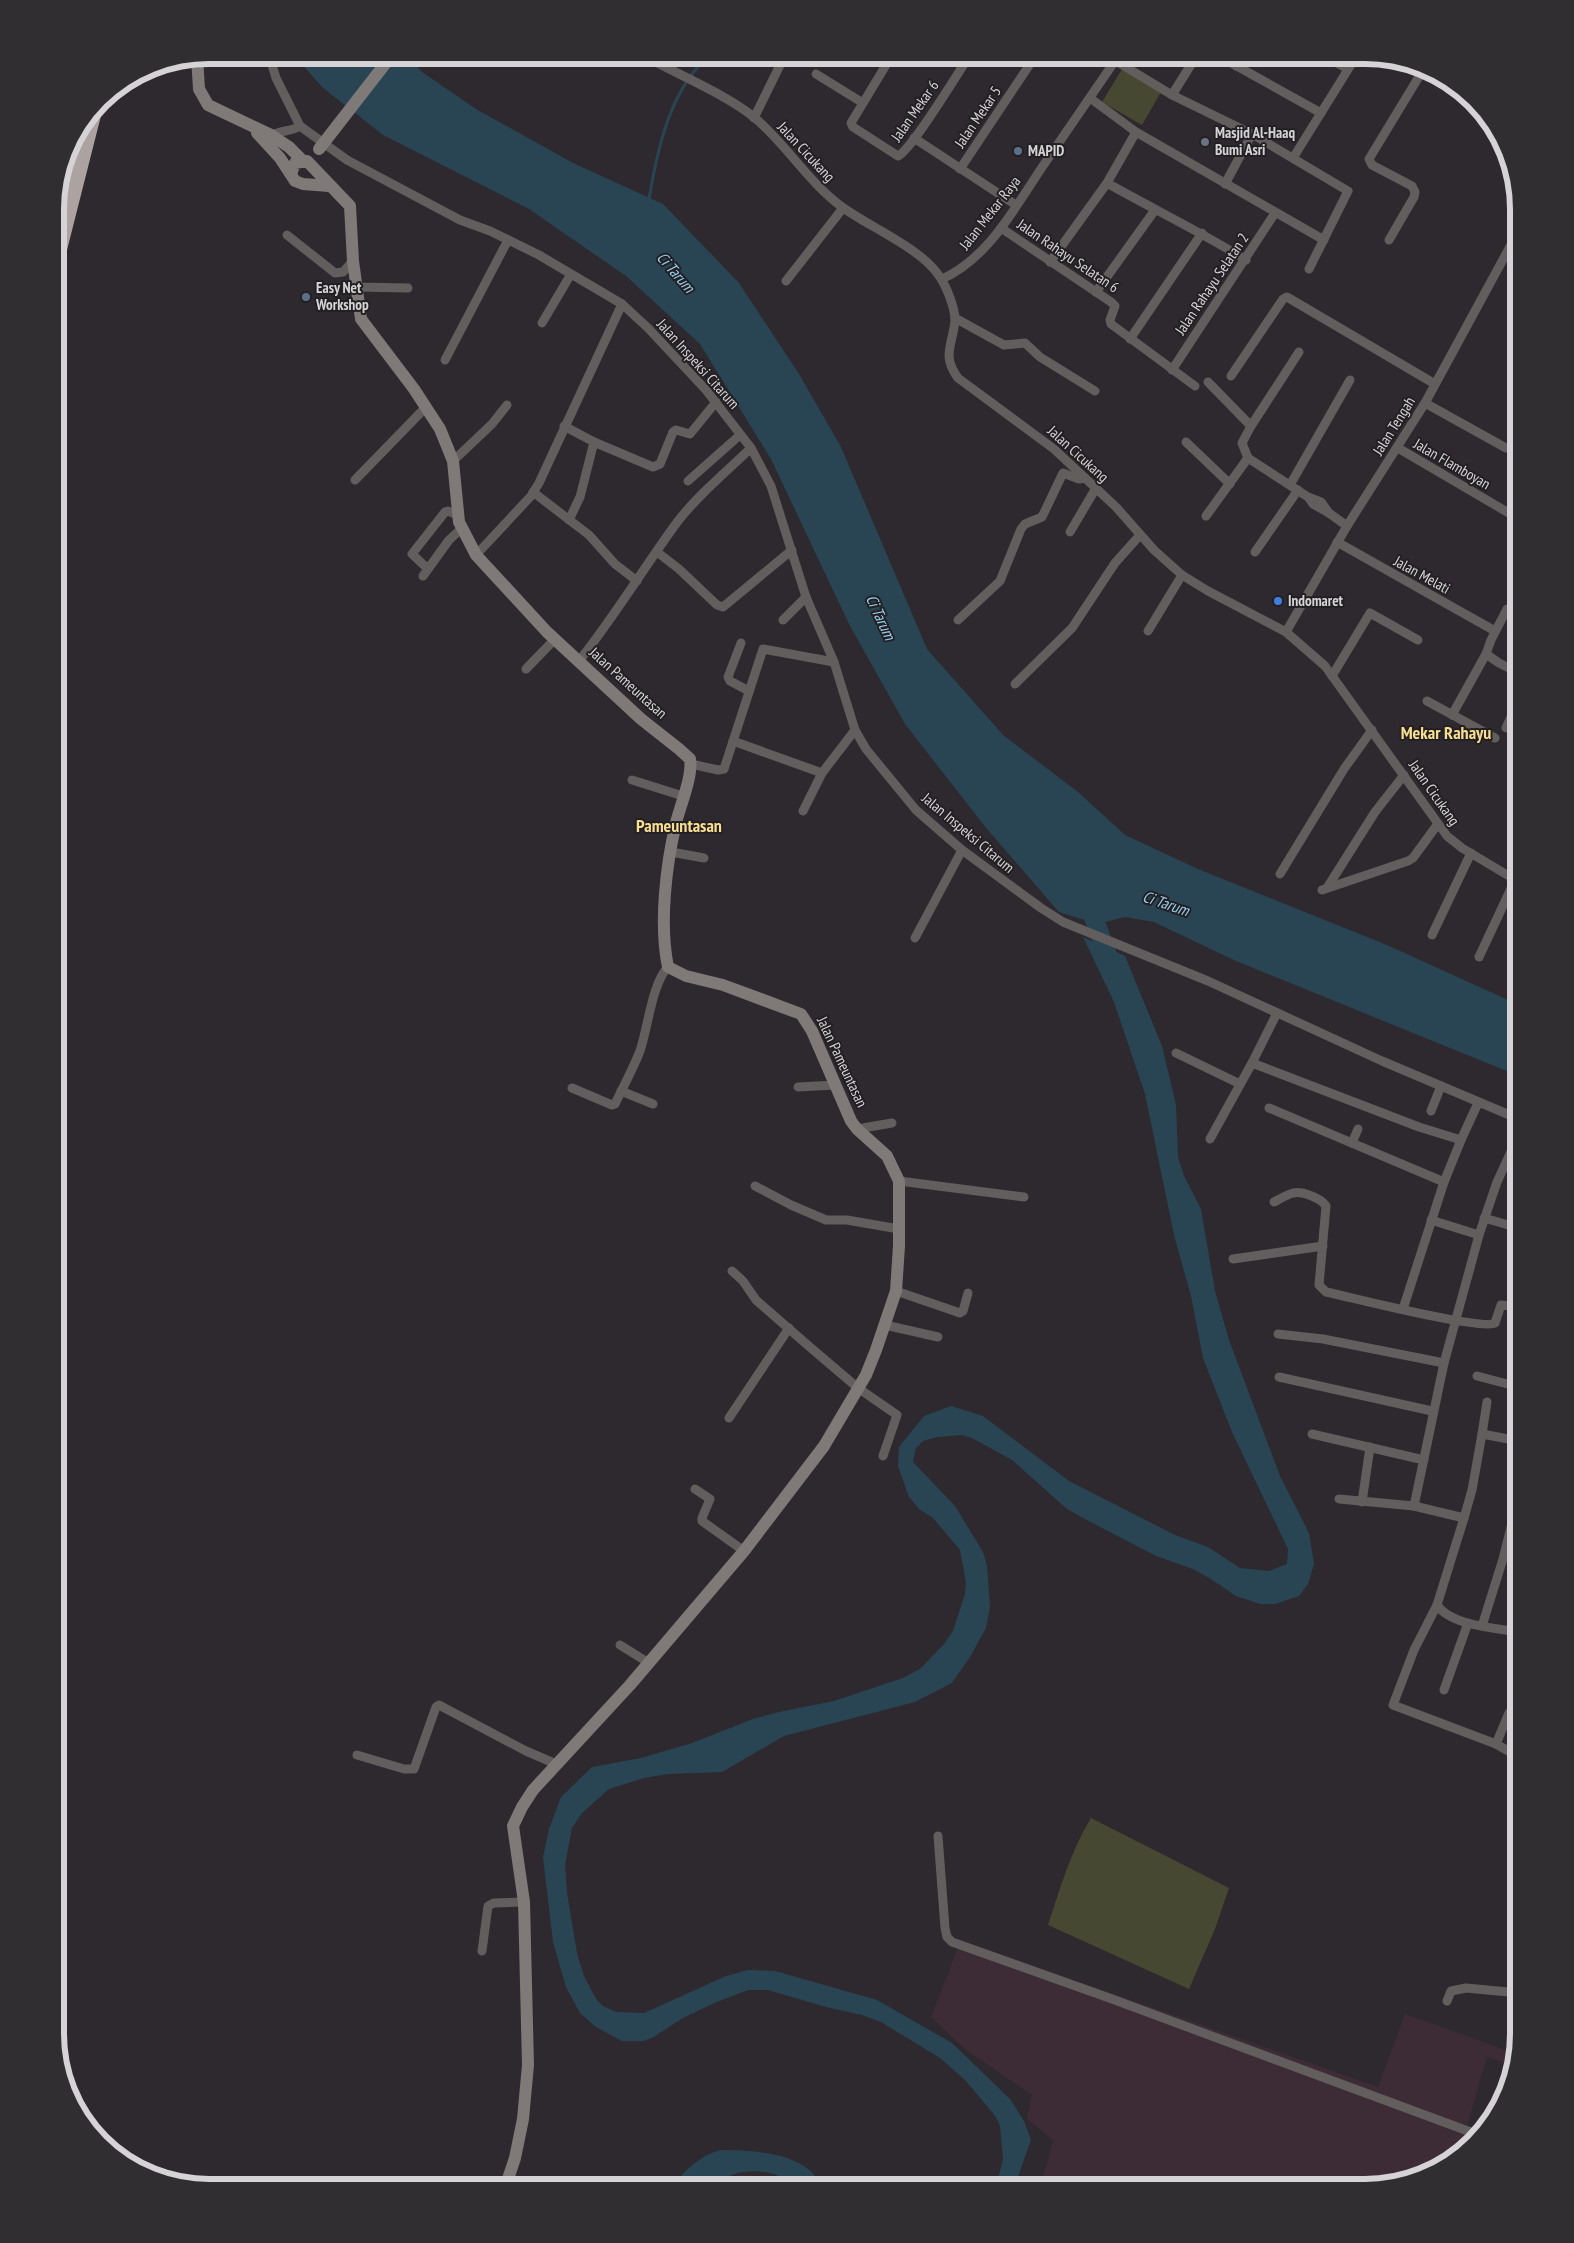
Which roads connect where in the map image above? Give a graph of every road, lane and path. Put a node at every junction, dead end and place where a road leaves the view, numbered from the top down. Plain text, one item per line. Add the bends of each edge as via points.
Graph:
1 (198, 64) edge
2 (272, 64) edge
3 (385, 64) edge
4 (658, 64) edge
5 (781, 64) edge
6 (887, 64) edge
7 (964, 64) edge
8 (1030, 64) edge
9 (1113, 64) edge
10 (1126, 64) edge
11 (1191, 64) edge
12 (1233, 64) edge
13 (1339, 64) edge
14 (1351, 64) edge
15 (1236, 66) joint
16 (1348, 69) junction
17 (816, 74) dead end
18 (1420, 75) edge
19 (1172, 95) junction
20 (1090, 98) junction
21 (863, 103) junction
22 (1321, 113) junction
23 (754, 118) junction
24 (91, 124) edge
25 (300, 126) junction
26 (1136, 132) junction
27 (1252, 134) junction
28 (268, 138) junction
29 (914, 138) junction
30 (1293, 158) junction
31 (311, 160) junction
32 (960, 169) junction
33 (291, 174) junction
34 (1107, 183) junction
35 (307, 184) junction
36 (1225, 184) junction
37 (329, 186) junction
38 (1016, 205) junction
39 (843, 208) junction
40 (1155, 210) junction
41 (1275, 213) junction
42 (1001, 228) junction
43 (64, 231) edge
44 (1202, 233) junction
45 (286, 235) dead end
46 (508, 240) junction
47 (1324, 240) junction
48 (1389, 240) dead end
49 (1510, 246) edge
50 (1246, 260) junction
51 (354, 261) junction
52 (1050, 262) junction
53 (1309, 269) dead end
54 (570, 274) junction
55 (942, 279) junction
56 (786, 281) dead end
57 (356, 287) junction
58 (408, 288) dead end
59 (1096, 292) junction
60 (622, 304) junction
61 (955, 318) junction
62 (542, 323) dead end
63 (1130, 339) junction
64 (1299, 352) dead end
65 (445, 360) dead end
66 (1172, 370) junction
67 (1231, 376) dead end
68 (1350, 380) dead end
69 (1208, 382) dead end
70 (1435, 384) junction
71 (1195, 386) dead end
72 (1095, 391) dead end
73 (716, 402) junction
74 (1425, 403) junction
75 (506, 405) dead end
76 (426, 407) junction
77 (564, 426) junction
78 (1251, 426) junction
79 (740, 435) junction
80 (594, 442) junction
81 (1186, 442) dead end
82 (750, 448) junction
83 (1398, 448) junction
84 (1506, 448) dead end
85 (1248, 458) junction
86 (453, 461) junction
87 (1085, 478) junction
88 (355, 480) dead end
89 (688, 481) dead end
90 (1230, 484) junction
91 (1096, 488) junction
92 (1294, 488) junction
93 (533, 492) junction
94 (1510, 514) edge
95 (457, 516) junction
96 (1206, 516) dead end
97 (569, 520) junction
98 (1347, 526) junction
99 (461, 529) junction
100 (1070, 532) dead end
101 (1140, 536) junction
102 (1337, 542) junction
103 (792, 550) junction
104 (658, 552) junction
105 (1254, 552) dead end
106 (476, 556) junction
107 (1182, 575) junction
108 (637, 581) junction
109 (806, 597) junction
110 (1507, 609) dead end
111 (783, 620) dead end
112 (958, 620) dead end
113 (1148, 631) dead end
114 (1495, 631) junction
115 (1286, 632) junction
116 (555, 639) junction
117 (1418, 640) dead end
118 (741, 643) dead end
119 (1486, 654) junction
120 (579, 661) junction
121 (834, 662) junction
122 (1510, 668) edge
123 (526, 669) dead end
124 (1332, 676) junction
125 (1015, 684) dead end
126 (749, 691) junction
127 (1426, 701) dead end
128 (1452, 715) junction
129 (1510, 719) edge
130 (1506, 728) dead end
131 (855, 730) junction
132 (1372, 730) junction
133 (1495, 738) dead end
134 (733, 741) junction
135 (690, 764) junction
136 (822, 773) junction
137 (1404, 775) junction
138 (632, 780) dead end
139 (683, 796) junction
140 (803, 811) dead end
141 (1437, 825) junction
142 (962, 850) junction
143 (670, 852) junction
144 (1471, 853) junction
145 (704, 858) dead end
146 (1280, 874) dead end
147 (1510, 877) edge
148 (1510, 895) edge
149 (1432, 936) dead end
150 (915, 938) dead end
151 (1478, 957) dead end
152 (668, 967) junction
153 (1277, 1012) junction
154 (1176, 1054) dead end
155 (1252, 1063) junction
156 (1240, 1084) junction
157 (835, 1085) junction
158 (1441, 1086) junction
159 (798, 1087) dead end
160 (572, 1088) dead end
161 (621, 1090) junction
162 (1478, 1103) junction
163 (653, 1104) dead end
164 (1269, 1108) dead end
165 (1431, 1110) dead end
166 (1510, 1115) edge
167 (892, 1123) dead end
168 (857, 1129) junction
169 (1358, 1129) dead end
170 (1210, 1139) dead end
171 (1461, 1140) junction
172 (1352, 1143) junction
173 (1510, 1153) edge
174 (899, 1181) junction
175 (1444, 1182) junction
176 (755, 1186) dead end
177 (1024, 1197) dead end
178 (1274, 1202) dead end
179 (1484, 1218) junction
180 (1431, 1220) junction
181 (1510, 1225) edge
182 (899, 1229) junction
183 (1479, 1235) junction
184 (1323, 1246) junction
185 (1233, 1259) dead end
186 (732, 1271) dead end
187 (896, 1291) junction
188 (968, 1294) dead end
189 (1510, 1306) edge
190 (1402, 1309) junction
191 (1456, 1320) junction
192 (885, 1325) junction
193 (789, 1328) junction
194 (1278, 1334) dead end
195 (938, 1337) dead end
196 (1444, 1364) junction
197 (1477, 1376) dead end
198 (1279, 1377) dead end
199 (1510, 1385) edge
200 (858, 1388) junction
201 (1487, 1402) dead end
202 (1432, 1411) junction
203 (729, 1418) dead end
204 (1312, 1434) dead end
205 (1482, 1434) junction
206 (1510, 1439) edge
207 (1370, 1447) junction
208 (883, 1456) dead end
209 (1424, 1460) junction
210 (695, 1489) dead end
211 (1339, 1499) dead end
212 (1362, 1502) junction
213 (1414, 1506) junction
214 (1464, 1518) junction
215 (1510, 1531) edge
216 (744, 1551) junction
217 (1437, 1605) junction
218 (1468, 1623) junction
219 (1482, 1626) junction
220 (1510, 1631) edge
221 (620, 1645) dead end
222 (649, 1663) junction
223 (1444, 1690) dead end
224 (1509, 1713) dead end
225 (1496, 1744) junction
226 (1510, 1752) edge
227 (357, 1756) dead end
228 (556, 1764) junction
229 (938, 1836) dead end
230 (524, 1902) junction
231 (482, 1951) dead end
232 (1510, 1992) edge
233 (1447, 2000) dead end
234 (1472, 2132) edge
235 (508, 2179) edge

1 - 28 street via 199,89 208,105
2 - 25 street, Jalan Inspeksi Citarum
3 - 31 street, bridge
4 - 23 street, Jalan Cicukang
5 - 23 street
6 - 21 street
7 - 29 street, Jalan Mekar 6
8 - 32 street, Jalan Mekar 5
9 - 20 street, Jalan Mekar Raya
10 - 19 street
11 - 19 street
12 - 15 street
13 - 16 street
14 - 16 street
15 - 22 street
16 - 22 street
17 - 21 street
18 - 48 street via 1369,159 1372,164 1412,186 1415,192
19 - 27 street
20 - 26 street
20 - 38 street, Jalan Mekar Raya
21 - 29 street, Jalan Mekar 6 via 850,123 853,127 898,156
22 - 30 street
23 - 39 street, Jalan Cicukang via 781,143 810,180
24 - 43 highway
25 - 28 street
25 - 46 street, Jalan Inspeksi Citarum via 347,160 460,220
26 - 34 street
26 - 36 street
27 - 30 street
27 - 36 street
28 - 31 street, Jalan Pameuntasan
28 - 33 street
29 - 32 street
30 - 47 street via 1346,189 1348,195
31 - 33 street via 295,163
31 - 35 street via 313,178
31 - 37 street, Jalan Pameuntasan
32 - 38 street
33 - 35 street via 295,181
34 - 40 street
34 - 52 street
35 - 37 street
36 - 41 street
37 - 51 street, Jalan Pameuntasan via 350,206
38 - 42 street, Jalan Mekar Raya
39 - 55 street, Jalan Cicukang via 926,261
39 - 56 street
40 - 44 street
40 - 59 street
41 - 47 street
41 - 50 street, Jalan Rahayu Selatan 2
42 - 52 street, Jalan Rahayu Selatan 6
42 - 55 street, Jalan Mekar Raya via 978,256
44 - 50 street
44 - 63 street
45 - 51 street via 335,273 342,272
46 - 54 street, Jalan Inspeksi Citarum
46 - 65 street
47 - 53 street
49 - 70 street, Jalan Tengah
50 - 66 street, Jalan Rahayu Selatan 2
51 - 57 street, Jalan Pameuntasan
52 - 59 street, Jalan Rahayu Selatan 6
54 - 60 street, Jalan Inspeksi Citarum
54 - 62 street
55 - 61 street, Jalan Cicukang
57 - 58 street
57 - 76 street, Jalan Pameuntasan via 361,319
59 - 63 street, Jalan Rahayu Selatan 6 via 1115,306 1111,324
60 - 73 street, Jalan Inspeksi Citarum
60 - 77 street
61 - 72 street via 1004,345 1025,343 1040,357
61 - 87 street, Jalan Cicukang via 948,356 950,368 958,378 1054,449
63 - 66 street, Jalan Rahayu Selatan 6
64 - 78 street
66 - 71 street, Jalan Rahayu Selatan 6
67 - 70 street via 1287,297
68 - 92 street
69 - 78 street
70 - 74 street, Jalan Tengah
73 - 79 street, Jalan Inspeksi Citarum
73 - 80 street via 690,434 674,432 657,466
74 - 83 street, Jalan Tengah
74 - 84 street
75 - 86 street via 492,424
76 - 86 street, Jalan Pameuntasan via 440,429
76 - 88 street
77 - 80 street
77 - 93 street
78 - 85 street via 1242,442
79 - 82 street, Jalan Inspeksi Citarum
79 - 89 street
80 - 97 street via 580,497
81 - 90 street
82 - 103 street, Jalan Inspeksi Citarum via 771,486
82 - 104 street via 679,520
83 - 94 street, Jalan Flamboyan
83 - 98 street, Jalan Tengah
85 - 90 street
85 - 92 street
86 - 95 street, Jalan Pameuntasan
87 - 91 street, Jalan Cicukang
87 - 112 street via 1063,473 1042,517 1021,529 1000,581
90 - 96 street
91 - 100 street
91 - 101 street, Jalan Cicukang
92 - 98 street
92 - 105 street
93 - 97 street
93 - 106 street
95 - 99 street, Jalan Pameuntasan
95 - 99 street via 445,512 412,554 426,572
97 - 108 street
98 - 102 street, Jalan Tengah
99 - 106 street, Jalan Pameuntasan
101 - 107 street, Jalan Cicukang
101 - 125 street via 1115,564 1072,628
102 - 114 street, Jalan Melati
102 - 115 street, Jalan Tengah
103 - 104 street via 722,607
103 - 109 street, Jalan Inspeksi Citarum
104 - 108 street
106 - 116 street, Jalan Pameuntasan
107 - 113 street
107 - 115 street, Jalan Cicukang
108 - 120 street
109 - 111 street
109 - 121 street, Jalan Inspeksi Citarum
110 - 114 street
114 - 119 street
115 - 124 street, Jalan Cicukang
116 - 120 street, Jalan Pameuntasan
116 - 123 street
117 - 124 street via 1369,614
118 - 126 street via 728,677
119 - 122 street
119 - 128 street
120 - 135 street, Jalan Pameuntasan via 641,719 679,749
121 - 126 street via 763,649
121 - 131 street, Jalan Inspeksi Citarum
124 - 132 street, Jalan Cicukang
126 - 134 street
127 - 128 street
128 - 133 street
129 - 130 street
131 - 136 street
131 - 142 street, Jalan Inspeksi Citarum via 866,749 916,810
132 - 137 street, Jalan Cicukang
132 - 146 street via 1344,768
134 - 135 street via 724,769
134 - 136 street
135 - 139 street
136 - 140 street
137 - 141 street, Jalan Cicukang
137 - 141 street via 1324,889 1408,862
138 - 139 street
139 - 143 street
141 - 144 street, Jalan Cicukang
142 - 150 street
142 - 153 street, Jalan Inspeksi Citarum via 1069,925
143 - 145 street
143 - 152 street via 663,943
144 - 147 street, Jalan Cicukang
144 - 149 street
148 - 151 street
152 - 157 street, Jalan Pameuntasan via 801,1014 812,1031
152 - 161 street via 658,979 649,1024
153 - 155 street
153 - 158 street, Jalan Inspeksi Citarum
154 - 156 street
155 - 156 street
155 - 171 street
156 - 170 street
157 - 159 street
157 - 168 street, Jalan Pameuntasan
158 - 162 street, Jalan Inspeksi Citarum
158 - 165 street
160 - 161 street via 612,1105
161 - 163 street
162 - 166 street, Jalan Inspeksi Citarum
162 - 171 street
164 - 172 street
167 - 168 street
168 - 174 street, Jalan Pameuntasan via 892,1163
169 - 172 street
171 - 175 street
172 - 175 street
173 - 179 street
174 - 177 street
174 - 182 street
175 - 180 street
176 - 182 street via 826,1220 847,1220
178 - 184 street via 1293,1193 1323,1202 1326,1206
179 - 181 street
179 - 183 street
180 - 183 street
180 - 190 street
182 - 187 street
183 - 191 street
184 - 185 street
184 - 190 street via 1319,1278 1321,1289
186 - 193 street via 756,1300
187 - 188 street via 960,1313
187 - 192 street
189 - 191 street via 1501,1305 1493,1325
190 - 191 street
191 - 196 street
192 - 195 street
192 - 200 street
193 - 200 street
193 - 203 street
194 - 196 street via 1322,1339
196 - 202 street
197 - 199 street
198 - 202 street
200 - 208 street via 897,1415
200 - 216 street via 824,1446
201 - 205 street
202 - 209 street
204 - 207 street
205 - 206 street
205 - 214 street
207 - 209 street
207 - 212 street
209 - 213 street
210 - 216 street via 710,1499 702,1521
211 - 212 street
212 - 213 street
213 - 214 street
214 - 217 street
215 - 219 street
216 - 222 street
217 - 218 street via 1451,1617
217 - 225 street via 1414,1650 1393,1705
218 - 219 street
218 - 223 street
219 - 220 street
221 - 222 street
222 - 228 street
224 - 225 street
225 - 226 street
227 - 228 street via 414,1769 439,1705
228 - 230 street via 533,1790 514,1826
229 - 234 street via 945,1928 952,1942
230 - 231 street via 494,1902 488,1906
230 - 235 street via 527,2084 515,2158
232 - 233 street via 1459,1989 1449,1992

